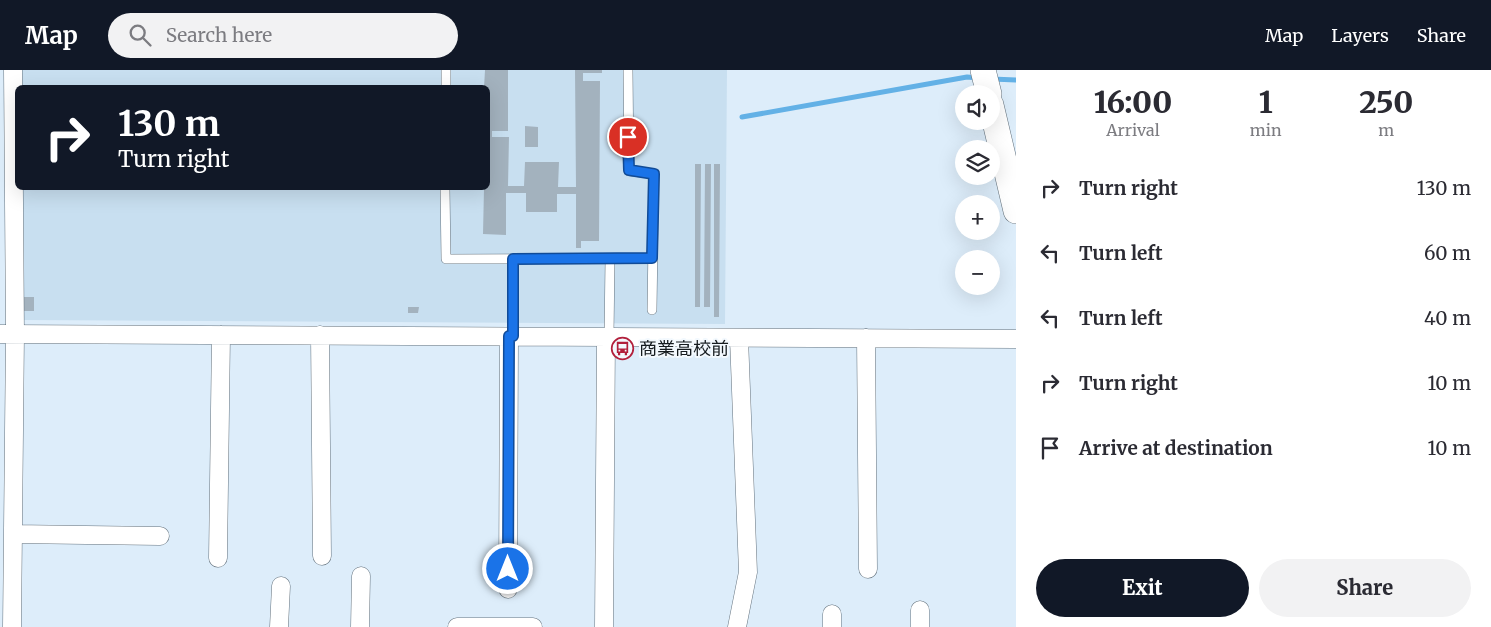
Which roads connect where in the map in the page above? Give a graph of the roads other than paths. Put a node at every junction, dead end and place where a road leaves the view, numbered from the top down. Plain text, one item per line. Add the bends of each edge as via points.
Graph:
1 (13, 70) edge
2 (446, 70) edge
3 (628, 70) edge
4 (983, 70) edge
5 (446, 85) edge
6 (987, 85) edge
7 (997, 130) edge
8 (445, 190) edge
9 (1016, 211) edge
10 (610, 258) junction
11 (652, 258) junction
12 (513, 259) junction
13 (652, 310) dead end
14 (7, 334) edge
15 (220, 335) junction
16 (320, 336) junction
17 (511, 336) junction
18 (608, 337) junction
19 (739, 338) junction
20 (866, 338) junction
21 (1016, 339) edge
22 (7, 432) edge
23 (12, 534) junction
24 (160, 536) dead end
25 (322, 556) dead end
26 (218, 558) dead end
27 (868, 569) dead end
28 (361, 576) dead end
29 (281, 586) dead end
30 (508, 589) dead end
31 (12, 627) edge
32 (279, 627) edge
33 (360, 627) edge
34 (457, 627) edge
35 (533, 627) edge
36 (604, 627) edge
37 (737, 627) edge

1 - 14 street
2 - 5 lane
3 - 11 lane via 629,170 654,174
4 - 6 main road
7 - 9 main road
8 - 12 lane via 444,258
10 - 11 lane
10 - 12 lane
10 - 18 lane
11 - 13 lane
12 - 17 lane
14 - 15 street
14 - 22 street
15 - 16 street
15 - 26 street
16 - 17 street
16 - 25 street
17 - 18 street
17 - 30 street
18 - 19 street
18 - 36 street
19 - 20 street
19 - 37 street via 748,572
20 - 21 street
20 - 27 street
22 - 23 street
23 - 24 street
23 - 31 street
28 - 33 street
29 - 32 street
34 - 35 street

